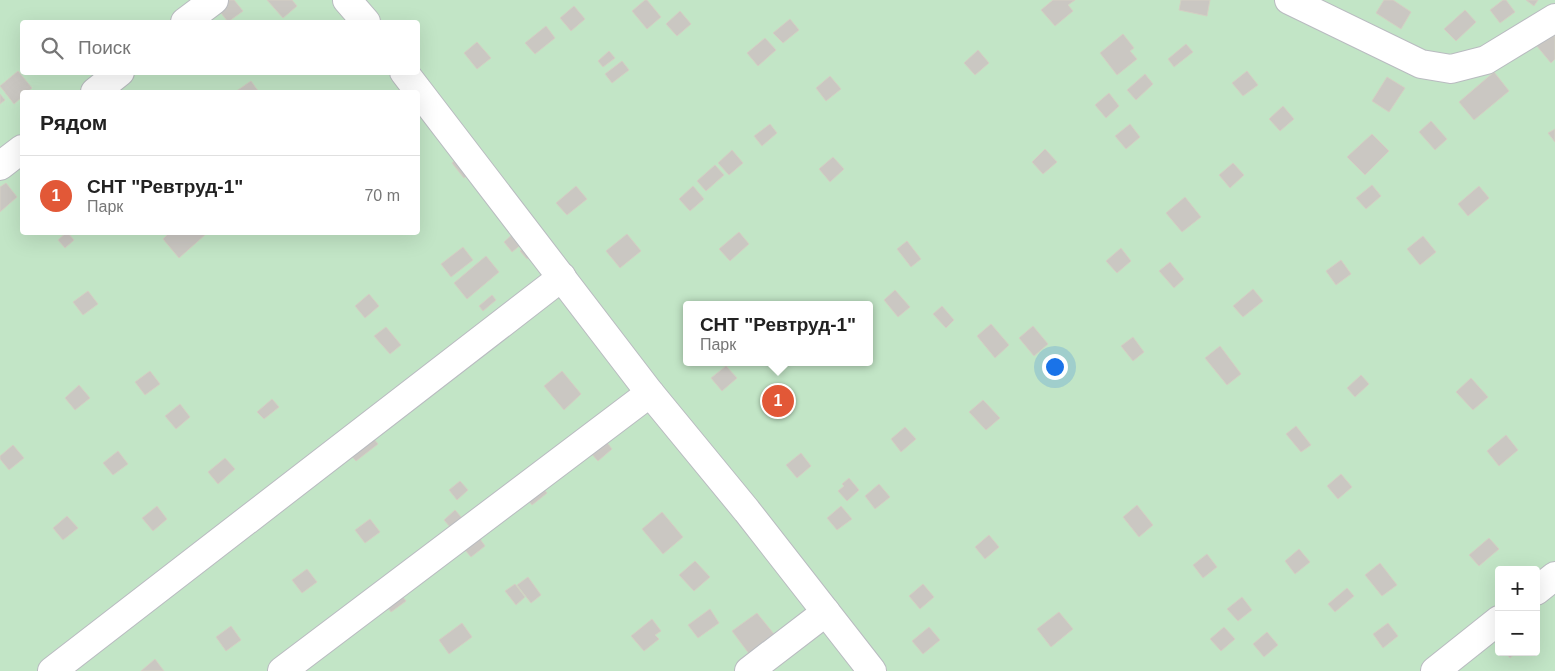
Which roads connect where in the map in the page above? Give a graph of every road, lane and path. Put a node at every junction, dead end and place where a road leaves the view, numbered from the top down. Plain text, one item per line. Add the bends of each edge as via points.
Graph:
1 (214, 0) edge
2 (347, 0) edge
3 (1289, 0) edge
4 (1555, 18) edge
5 (188, 20) edge
6 (364, 20) edge
7 (116, 75) edge
8 (406, 75) edge
9 (97, 90) edge
10 (418, 90) edge
11 (420, 93) edge
12 (20, 150) edge
13 (0, 166) edge
14 (562, 278) junction
15 (650, 393) junction
16 (1555, 576) edge
17 (1540, 588) edge
18 (826, 612) junction
19 (1495, 623) edge
20 (52, 671) edge
21 (282, 671) edge
22 (749, 671) edge
23 (872, 671) edge
24 (1435, 671) edge

1 - 5 street
2 - 6 street
3 - 4 street via 1421,64 1451,69 1486,60
7 - 9 street
8 - 10 street
11 - 14 street
12 - 13 street
14 - 15 street
14 - 20 street
15 - 18 street
15 - 21 street
16 - 17 street
18 - 22 street
18 - 23 street
19 - 24 street

